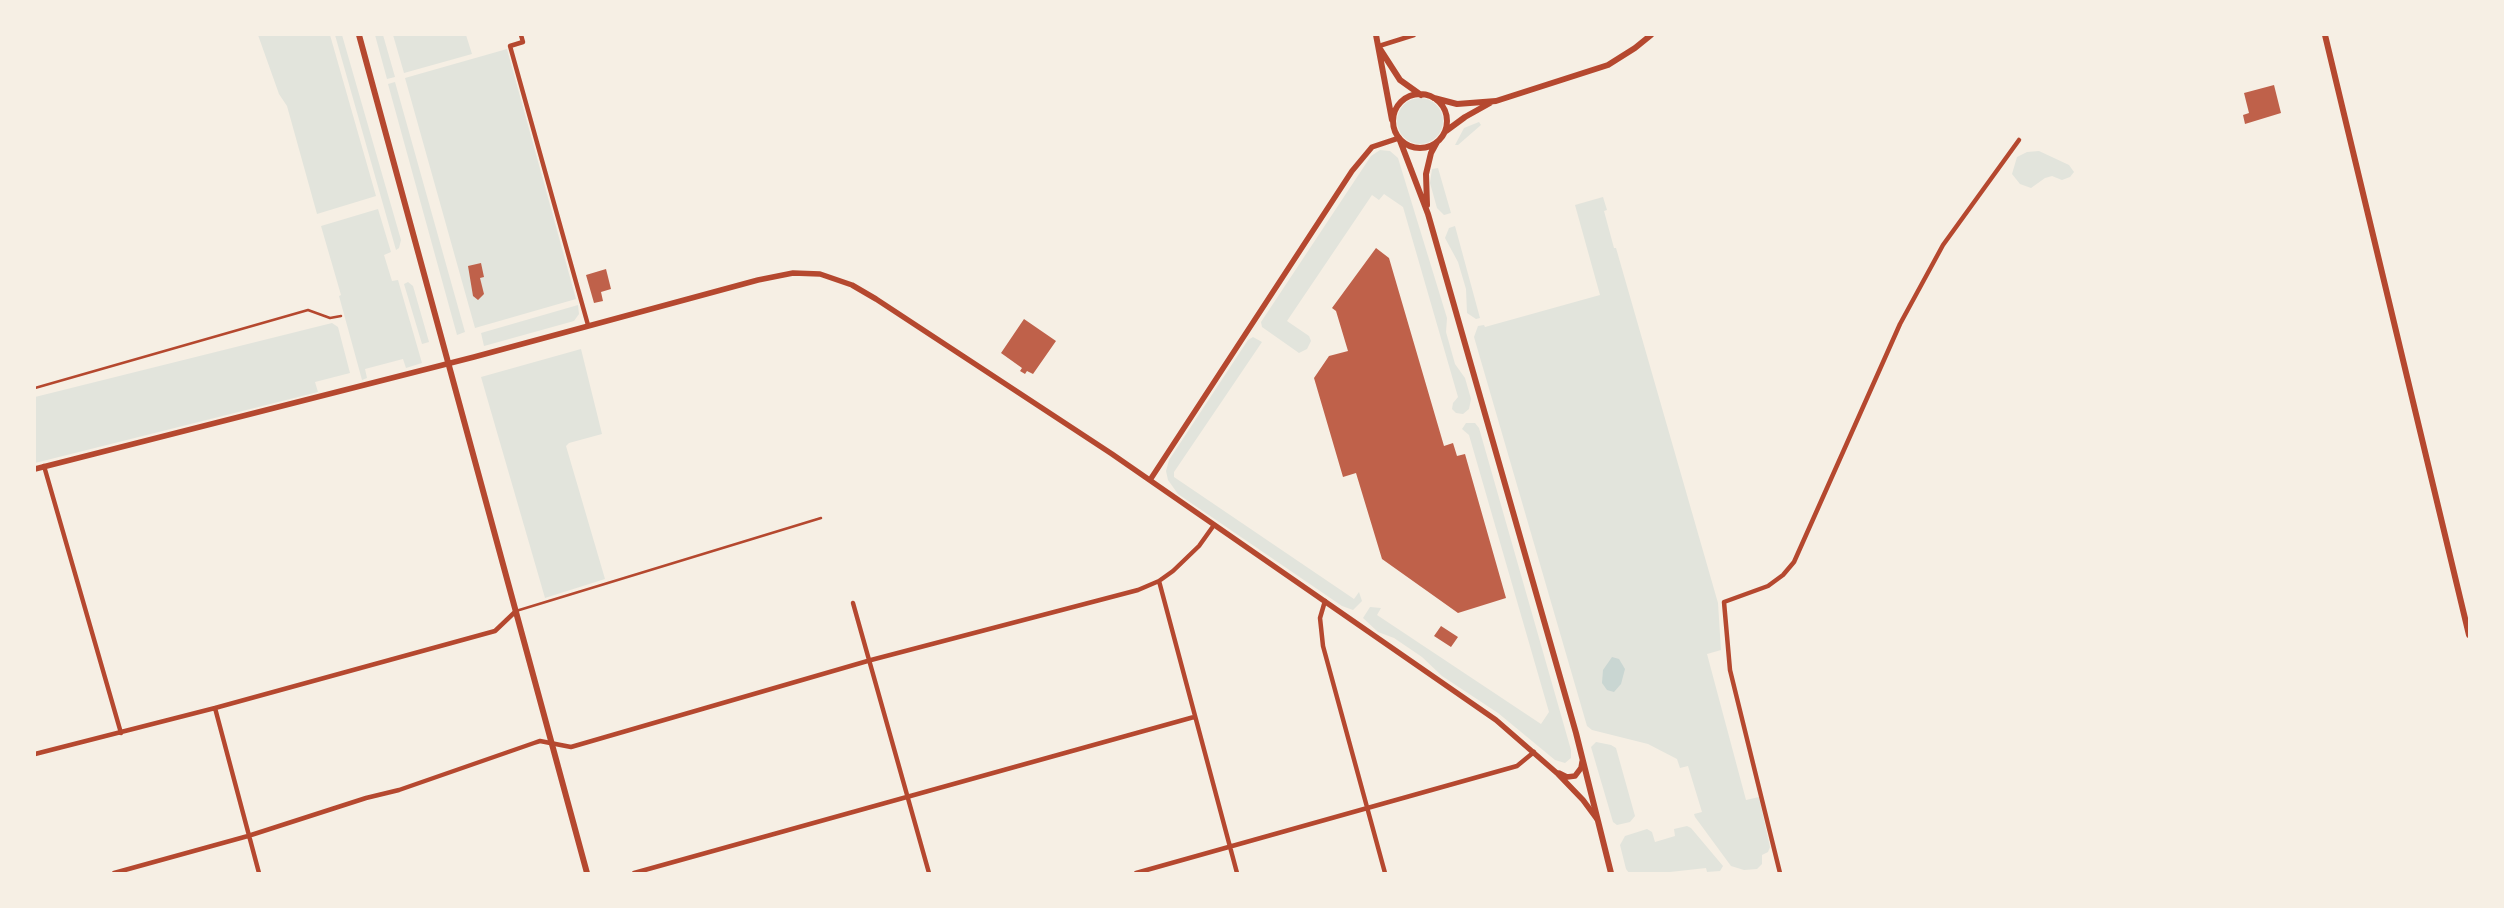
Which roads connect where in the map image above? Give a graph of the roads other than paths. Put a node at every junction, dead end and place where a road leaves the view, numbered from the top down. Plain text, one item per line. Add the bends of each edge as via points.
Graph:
1 (359, 35) edge
2 (521, 35) edge
3 (1376, 35) edge
4 (1414, 35) edge
5 (1651, 35) edge
6 (2326, 35) edge
7 (1379, 46) junction
8 (1421, 95) junction
9 (1434, 98) junction
10 (1496, 100) junction
11 (1393, 124) junction
12 (1445, 132) junction
13 (1399, 138) junction
14 (2019, 140) dead end
15 (1437, 142) junction
16 (1428, 214) junction
17 (341, 316) dead end
18 (588, 325) junction
19 (449, 363) junction
20 (35, 388) edge
21 (44, 466) junction
22 (35, 469) edge
23 (1150, 480) junction
24 (821, 518) dead end
25 (1214, 525) junction
26 (1158, 582) junction
27 (1325, 601) junction
28 (853, 603) dead end
29 (516, 611) junction
30 (2469, 635) edge
31 (871, 660) junction
32 (215, 708) junction
33 (1194, 717) junction
34 (121, 733) junction
35 (552, 744) junction
36 (1534, 752) junction
37 (35, 754) edge
38 (1583, 755) junction
39 (1548, 765) junction
40 (908, 798) junction
41 (1368, 809) junction
42 (1598, 820) junction
43 (248, 836) junction
44 (1230, 848) junction
45 (114, 873) edge
46 (259, 873) edge
47 (587, 873) edge
48 (634, 873) edge
49 (928, 873) edge
50 (1136, 873) edge
51 (1237, 873) edge
52 (1385, 873) edge
53 (1611, 873) edge
54 (1780, 873) edge

1 - 19 main road
2 - 18 street via 523,42 510,46
3 - 7 main road
4 - 7 street
5 - 10 main road via 1608,65
6 - 30 main road
7 - 8 main road via 1396,75
7 - 11 main road
8 - 9 main road
8 - 11 main road via 1403,100 1395,111
9 - 10 main road via 1457,104
9 - 12 main road via 1446,113
10 - 12 main road
11 - 13 main road
12 - 15 main road
13 - 15 main road via 1407,145 1419,148
13 - 16 main road
13 - 23 street via 1372,147 1352,171
14 - 54 street via 1944,245 1900,324 1794,562 1768,586 1724,602 1730,670
15 - 16 main road via 1426,174
16 - 38 main road
17 - 20 lane via 330,318 308,310
18 - 19 street
18 - 23 street via 771,277 802,273 830,276 876,298
19 - 21 street
19 - 29 main road
21 - 22 street
21 - 34 street
23 - 25 street
24 - 29 lane
25 - 26 street via 1187,559
25 - 27 street
26 - 31 street
26 - 33 street
27 - 36 street via 1496,720
27 - 41 street via 1320,618 1323,646
28 - 31 street
29 - 32 street via 495,631
29 - 35 main road
31 - 35 street via 571,747
31 - 40 street
32 - 34 street
32 - 43 street
33 - 40 street
33 - 44 street
34 - 37 street
35 - 43 street via 534,743 438,778
35 - 47 main road
36 - 39 street
36 - 41 street via 1517,766
38 - 39 street via 1582,768 1574,776 1564,776
38 - 42 main road
39 - 42 street
40 - 48 street
40 - 49 street
41 - 44 street
41 - 52 street
42 - 53 main road
43 - 45 street
43 - 46 street
44 - 50 street
44 - 51 street

